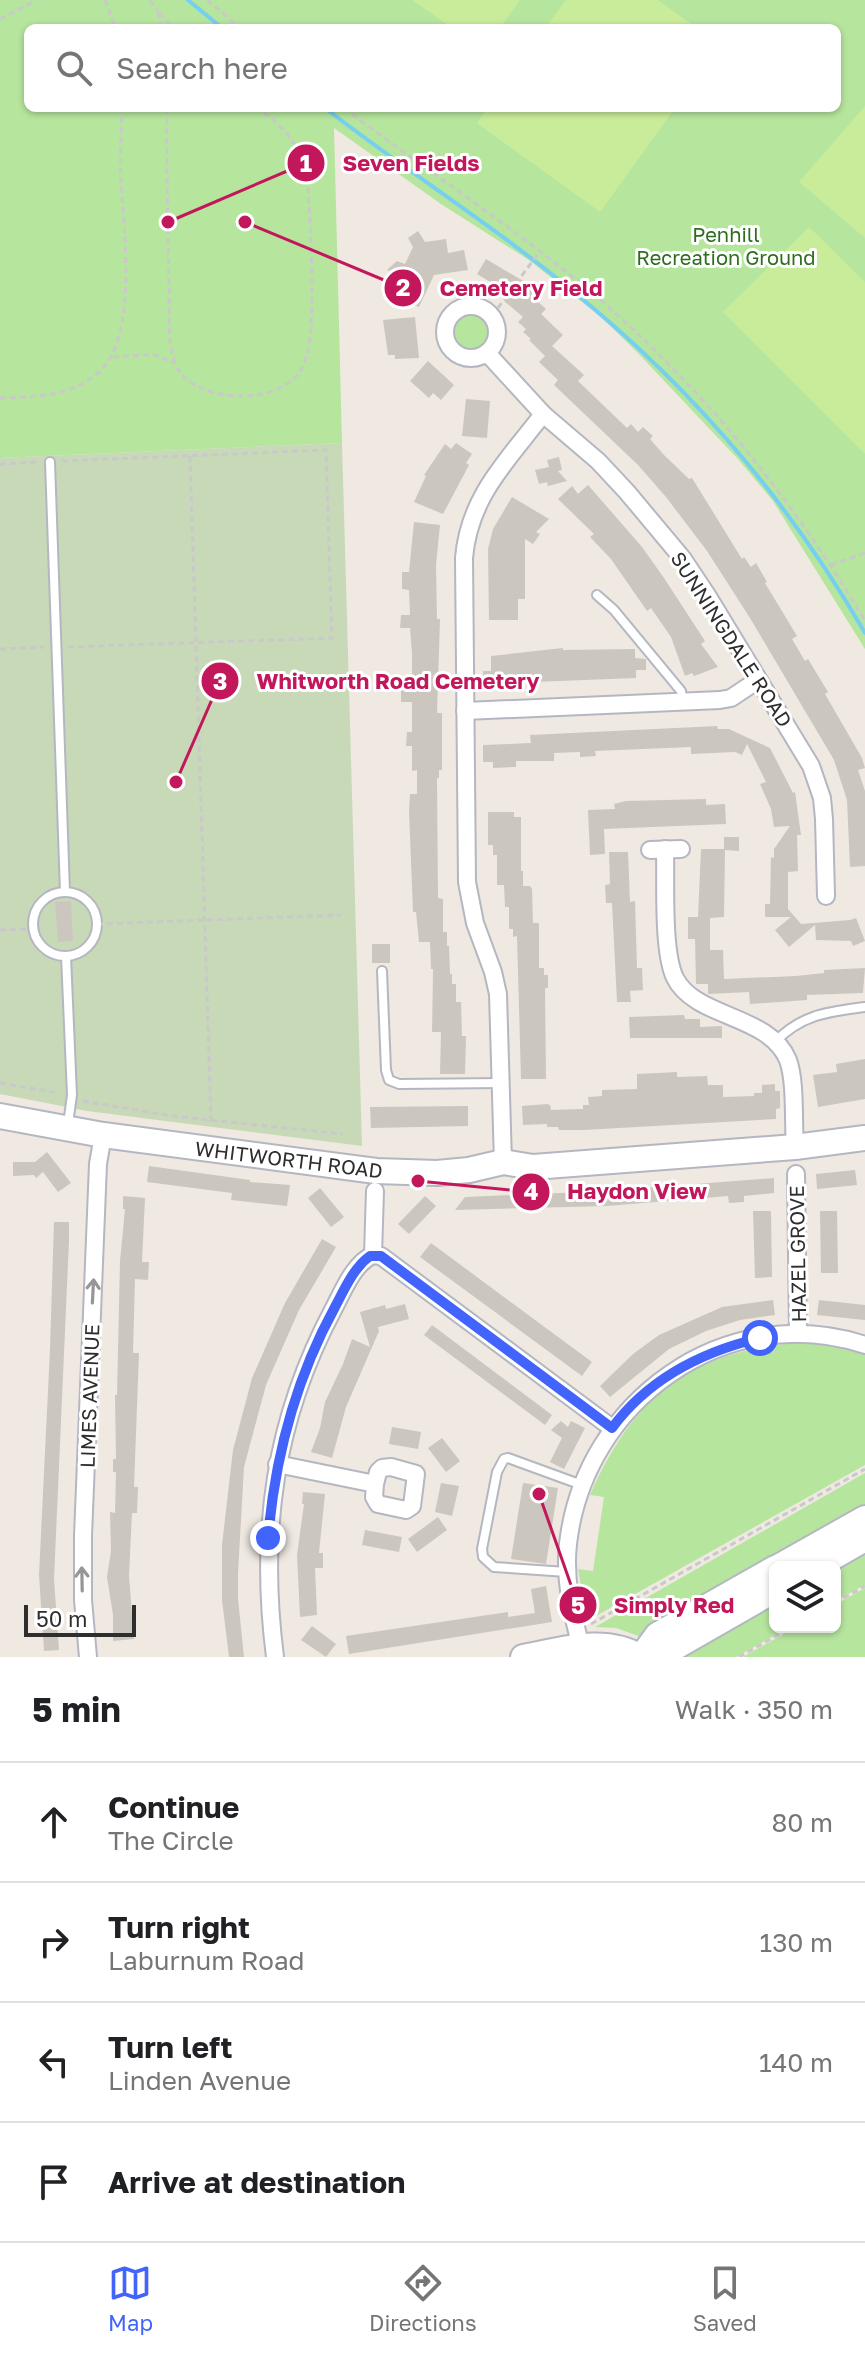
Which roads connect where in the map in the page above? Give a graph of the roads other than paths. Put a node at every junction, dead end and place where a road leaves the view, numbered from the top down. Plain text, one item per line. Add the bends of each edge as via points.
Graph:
1 (487, 353) junction
2 (543, 414) junction
3 (50, 462) road end
4 (597, 595) dead end
5 (758, 680) junction
6 (683, 702) junction
7 (465, 711) junction
8 (665, 849) dead end
9 (65, 892) junction
10 (826, 896) dead end
11 (66, 956) junction
12 (382, 971) dead end
13 (865, 1007) edge
14 (775, 1042) junction
15 (502, 1083) junction
16 (0, 1116) edge
17 (67, 1129) junction
18 (103, 1135) junction
19 (865, 1138) edge
20 (795, 1147) junction
21 (503, 1162) junction
22 (796, 1174) dead end
23 (375, 1191) dead end
24 (373, 1255) junction
25 (798, 1334) junction
26 (865, 1345) edge
27 (612, 1428) junction
28 (277, 1464) junction
29 (375, 1484) dead end
30 (582, 1485) junction
31 (865, 1518) edge
32 (865, 1539) edge
33 (821, 1557) edge
34 (567, 1572) junction
35 (769, 1580) edge
36 (578, 1638) junction
37 (88, 1657) edge
38 (275, 1657) edge
39 (523, 1657) edge
40 (641, 1657) edge

1 - 1 street via 498,336 492,316 479,306 452,314 445,328 447,341 459,355
1 - 2 street, SUNNINGDALE ROAD
2 - 5 street, SUNNINGDALE ROAD via 598,461 655,523
2 - 7 street via 493,477 469,526 464,558
3 - 9 lane
4 - 6 lane via 681,691
5 - 6 street via 731,698
5 - 10 street, SUNNINGDALE ROAD via 798,740 817,781 824,819
6 - 7 street
7 - 15 street via 467,882 498,994
8 - 14 street via 669,952 677,981 694,998
9 - 11 lane via 91,905 97,924 91,942
9 - 11 lane via 39,905 34,929 46,950
11 - 17 lane via 72,1097
12 - 15 lane via 389,1080
13 - 14 lane via 798,1021
14 - 20 street via 789,1062
15 - 21 street
16 - 17 main road, WHITWORTH ROAD
17 - 18 main road, WHITWORTH ROAD
18 - 21 main road, WHITWORTH ROAD via 405,1173 469,1170
37 -> 18 street, LIMES AVENUE via 83,1536
19 - 20 main road, WHITWORTH ROAD
20 - 21 main road, WHITWORTH ROAD via 533,1167
22 - 25 street, HAZEL GROVE
23 - 24 street
24 - 27 street
24 - 28 street via 350,1281 311,1354
25 - 26 street
25 - 27 street via 738,1343 685,1364 639,1396
27 - 30 street
28 - 29 street
28 - 38 street via 267,1558
30 - 34 street via 570,1530
30 - 34 lane via 504,1459 482,1549 494,1567
31 - 33 main road
32 - 33 main road
34 - 36 street
35 - 40 main road via 674,1648
36 - 39 main road
36 - 40 main road via 622,1647

